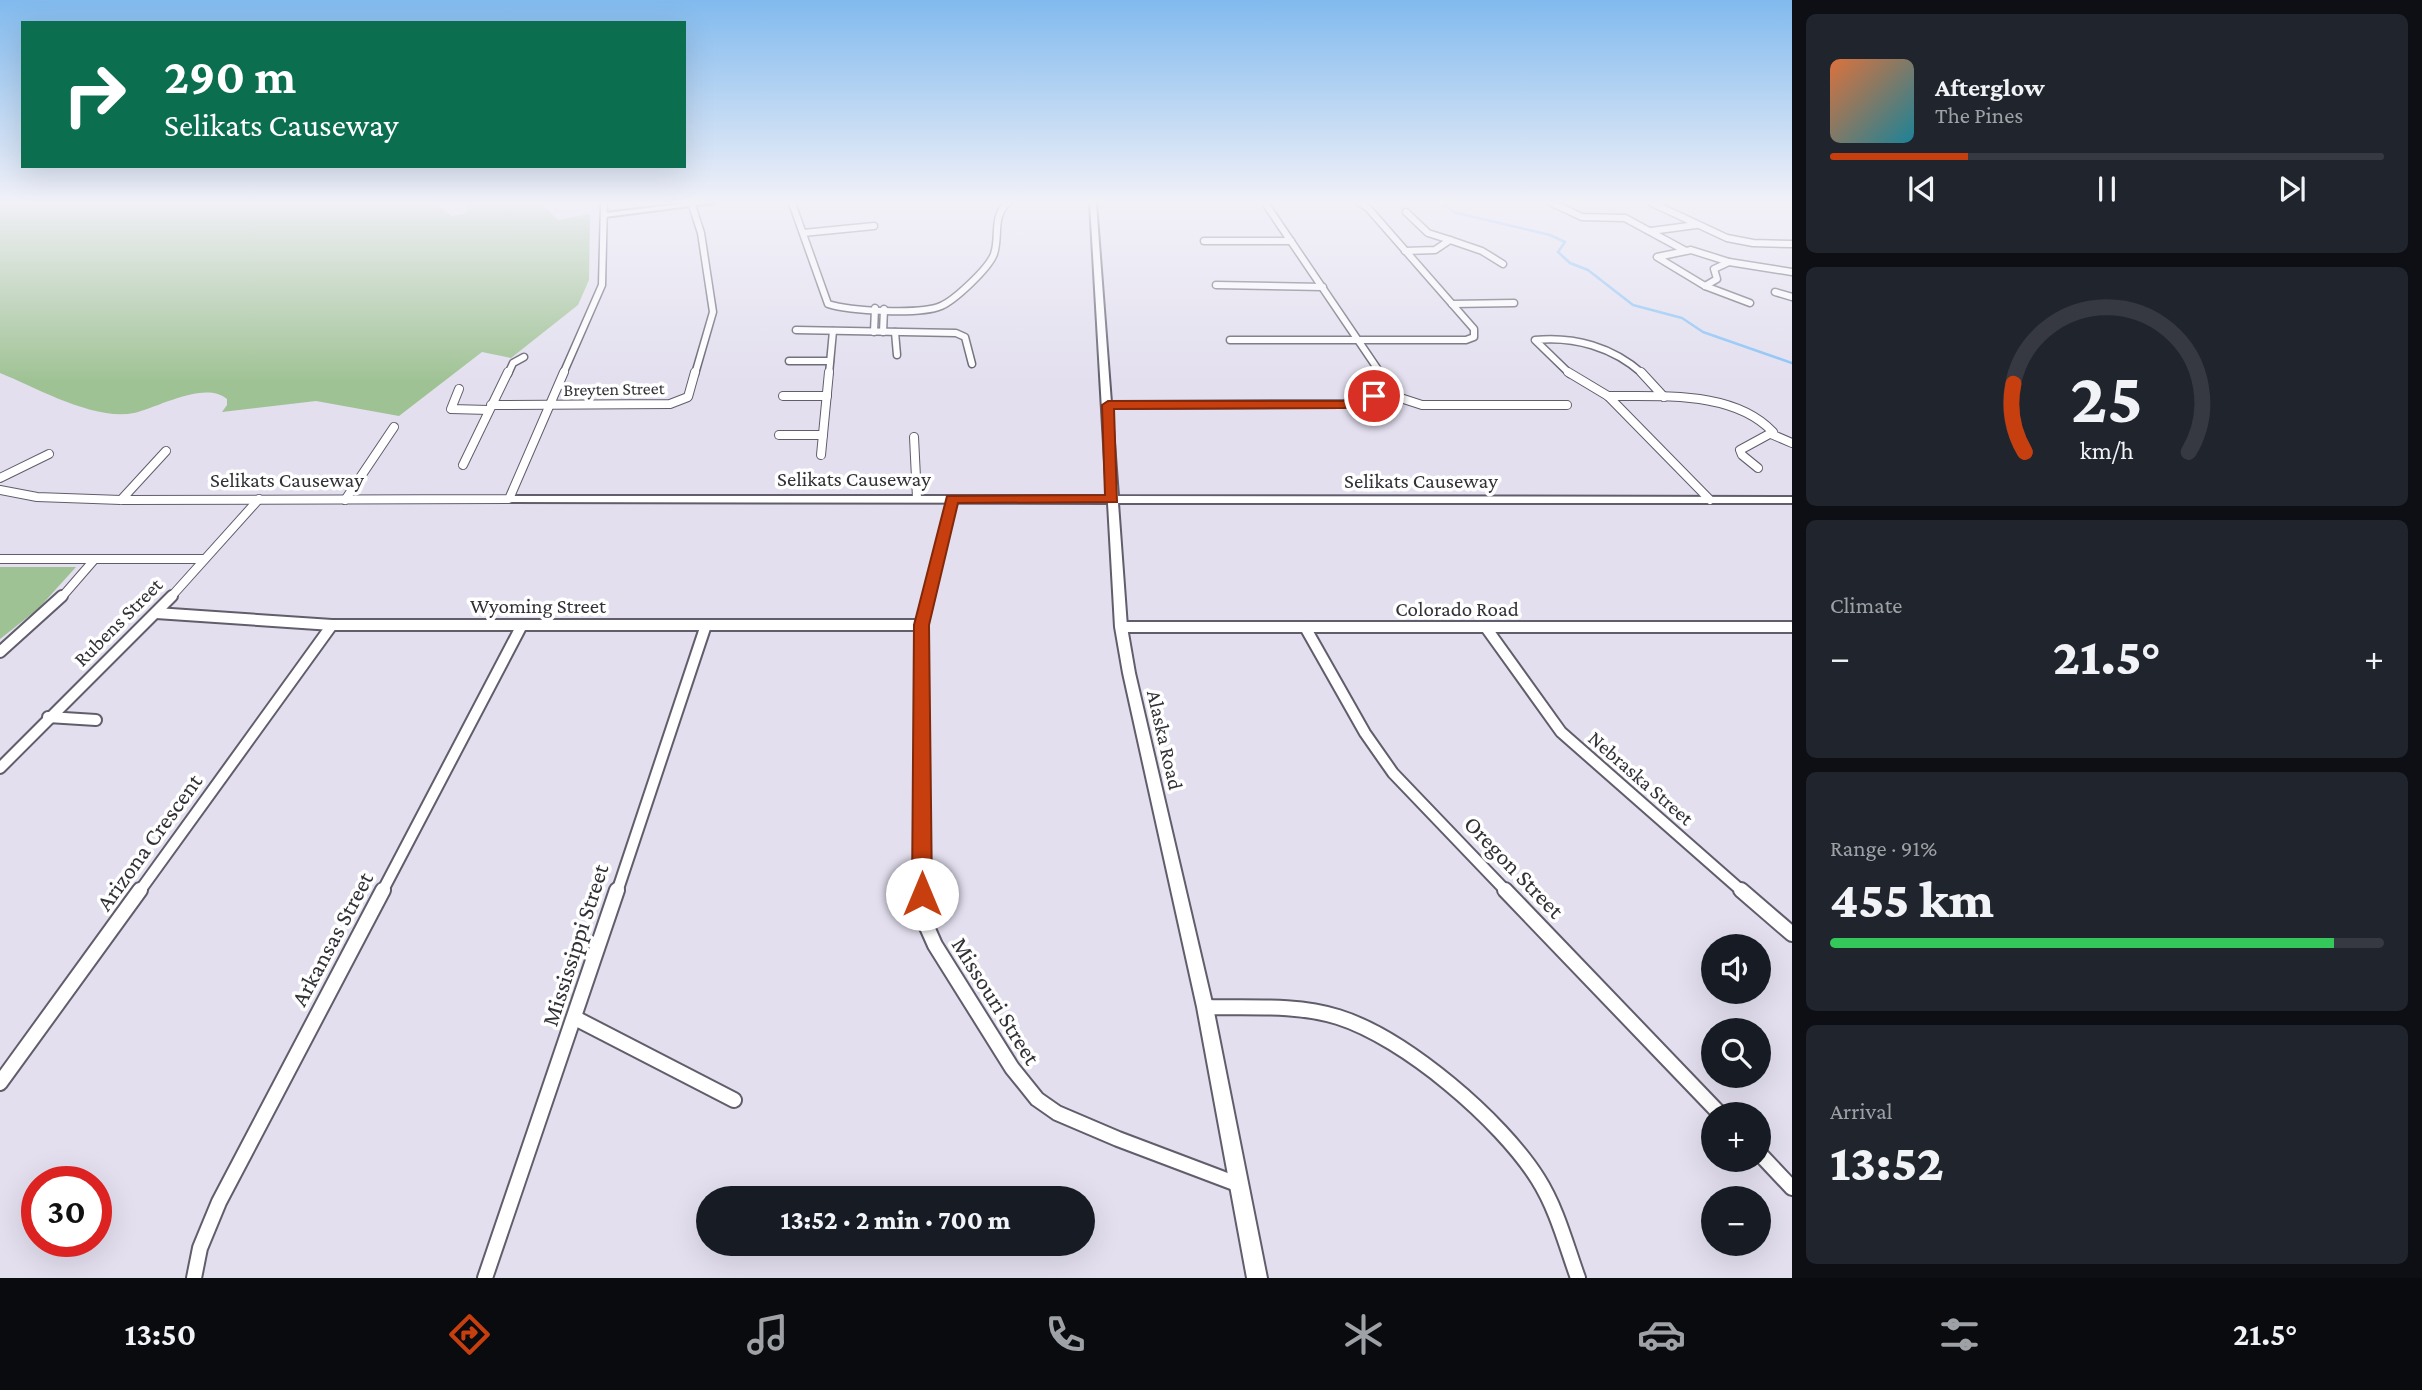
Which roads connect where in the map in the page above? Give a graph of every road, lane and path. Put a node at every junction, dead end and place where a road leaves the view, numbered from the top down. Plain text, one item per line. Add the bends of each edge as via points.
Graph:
1 (603, 263) edge
2 (706, 263) edge
3 (813, 263) edge
4 (989, 263) edge
5 (1097, 263) edge
6 (1306, 263) edge
7 (1415, 263) edge
8 (1666, 263) edge
9 (1727, 263) edge
10 (1733, 263) edge
11 (1792, 272) edge
12 (1216, 285) dead end
13 (1705, 286) junction
14 (1322, 287) junction
15 (1775, 292) dead end
16 (1792, 297) edge
17 (1514, 303) dead end
18 (1750, 303) dead end
19 (1452, 304) junction
20 (875, 308) junction
21 (884, 309) junction
22 (879, 319) junction
23 (796, 330) dead end
24 (833, 331) junction
25 (879, 332) junction
26 (895, 332) junction
27 (1230, 340) dead end
28 (1360, 340) junction
29 (897, 355) dead end
30 (524, 357) dead end
31 (789, 361) dead end
32 (830, 361) junction
33 (972, 365) dead end
34 (459, 389) dead end
35 (1380, 391) junction
36 (783, 396) dead end
37 (827, 396) junction
38 (1608, 396) junction
39 (1664, 397) junction
40 (550, 405) junction
41 (1108, 405) junction
42 (1567, 405) dead end
43 (490, 407) junction
44 (394, 427) dead end
45 (1771, 433) junction
46 (779, 435) dead end
47 (823, 435) junction
48 (914, 437) dead end
49 (1792, 443) edge
50 (166, 451) dead end
51 (49, 454) dead end
52 (821, 455) dead end
53 (463, 465) dead end
54 (1758, 468) dead end
55 (0, 478) edge
56 (0, 490) edge
57 (917, 498) junction
58 (259, 499) junction
59 (509, 499) junction
60 (952, 499) junction
61 (1112, 499) junction
62 (121, 500) junction
63 (345, 500) junction
64 (1710, 500) junction
65 (1792, 500) edge
66 (0, 559) edge
67 (204, 559) junction
68 (94, 560) junction
69 (156, 613) junction
70 (332, 625) junction
71 (522, 625) junction
72 (706, 625) junction
73 (922, 625) junction
74 (1121, 627) junction
75 (1305, 627) junction
76 (1792, 627) edge
77 (1487, 629) junction
78 (0, 652) edge
79 (48, 717) junction
80 (96, 720) dead end
81 (0, 768) edge
82 (1792, 934) edge
83 (1205, 1007) junction
84 (575, 1018) junction
85 (0, 1083) edge
86 (734, 1100) dead end
87 (1709, 1102) edge
88 (1771, 1166) edge
89 (1237, 1184) junction
90 (1792, 1188) edge
91 (194, 1278) edge
92 (485, 1278) edge
93 (1257, 1278) edge
94 (1578, 1278) edge

1 - 40 street via 602,285
2 - 40 street, Breyten Street via 713,312 691,392 670,404
3 - 20 street via 826,302 844,309
4 - 21 street via 947,302 928,309
5 - 41 street, Alaska Road
6 - 14 street
7 - 19 street
8 - 13 street
9 - 13 street via 1714,268 1717,279
10 - 11 street
12 - 14 street
13 - 18 street
14 - 28 street
15 - 16 street
17 - 19 street
19 - 28 street via 1474,329 1474,337
20 - 21 street
20 - 22 street
21 - 22 street
22 - 25 street
23 - 24 street
24 - 25 street
24 - 32 street
25 - 26 street
26 - 29 street
26 - 33 street via 963,334
27 - 28 street
28 - 35 street via 1383,377
30 - 43 street via 513,363
31 - 32 street
32 - 37 street
34 - 43 street, Breyten Street via 451,408
35 - 41 street via 1367,400 1344,404
35 - 42 street via 1422,405
36 - 37 street
37 - 47 street
38 - 39 street
38 - 39 street via 1564,369 1535,340 1586,341 1644,373
38 - 64 street
39 - 45 street via 1746,412 1765,422
40 - 43 street, Breyten Street
40 - 59 street
41 - 61 street, Alaska Road
43 - 53 street
44 - 63 street
45 - 49 street
45 - 54 street via 1740,450
46 - 47 street
47 - 52 street
48 - 57 street
50 - 62 street
51 - 55 street
56 - 62 street, Selikats Causeway via 37,497
57 - 59 street, Selikats Causeway
57 - 60 street, Selikats Causeway
58 - 62 street, Selikats Causeway
58 - 63 street, Selikats Causeway
58 - 67 street, Rubens Street
59 - 63 street, Selikats Causeway
60 - 61 street, Selikats Causeway
60 - 73 street, Missouri Street
61 - 64 street, Selikats Causeway
61 - 74 street, Alaska Road
64 - 65 street, Selikats Causeway
66 - 68 street
67 - 68 street
67 - 69 street, Rubens Street
68 - 78 street via 57,602
69 - 70 street, Wyoming Street
69 - 79 street, Rubens Street
70 - 71 street, Wyoming Street
70 - 85 street, Arizona Crescent
71 - 72 street, Wyoming Street
71 - 91 street, Arkansas Street via 219,1202 200,1248
72 - 73 street, Wyoming Street
72 - 84 street, Mississippi Street
73 - 89 street, Missouri Street via 921,907 935,944 1012,1068 1047,1107
74 - 75 street, Colorado Road
74 - 83 street, Alaska Road
75 - 77 street, Colorado Road
75 - 87 street, Oregon Street via 1393,773
76 - 77 street, Colorado Road
77 - 82 street, Nebraska Street via 1561,732
79 - 80 street
79 - 81 street, Rubens Street
83 - 89 street, Alaska Road
83 - 94 street via 1325,1014 1366,1028 1411,1056 1476,1109 1522,1156 1555,1214
84 - 86 street
84 - 92 street, Mississippi Street
88 - 90 street
89 - 93 street, Alaska Road

